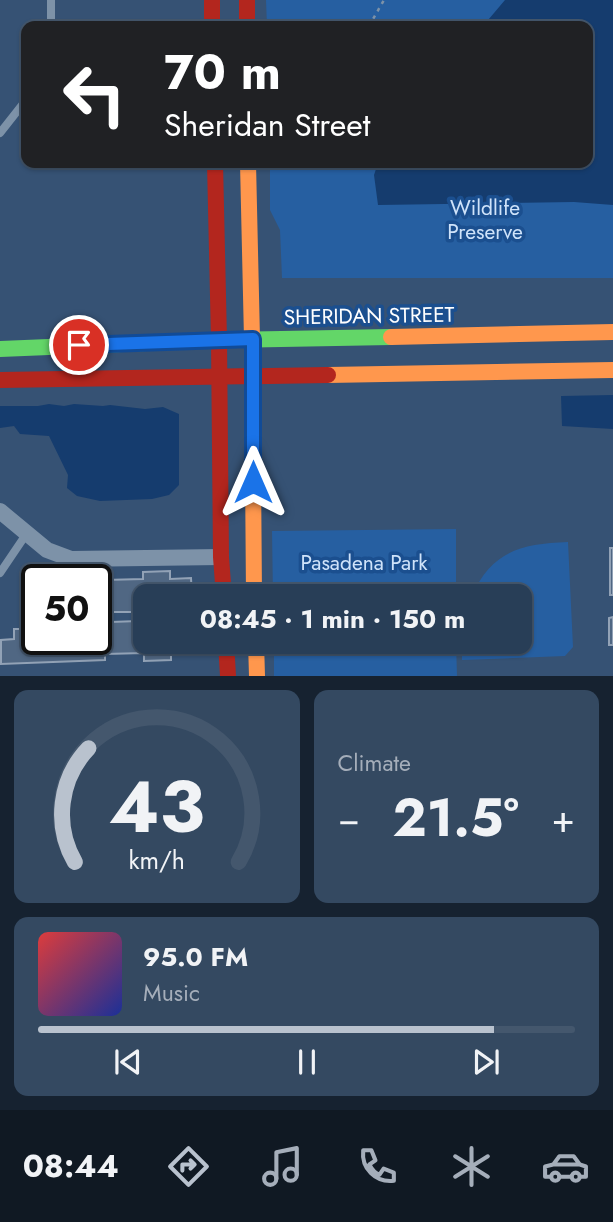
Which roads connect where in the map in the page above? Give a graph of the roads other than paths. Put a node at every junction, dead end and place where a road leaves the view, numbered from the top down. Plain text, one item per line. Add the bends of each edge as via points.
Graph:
1 (51, 0) edge
2 (212, 0) edge
3 (247, 0) edge
4 (51, 21) edge
5 (212, 21) edge
6 (247, 21) edge
7 (21, 106) edge
8 (0, 133) edge
9 (215, 168) edge
10 (248, 168) edge
11 (613, 332) edge
12 (253, 339) junction
13 (219, 340) junction
14 (0, 349) edge
15 (613, 370) edge
16 (252, 375) junction
17 (219, 376) junction
18 (0, 380) edge
19 (0, 511) edge
20 (27, 533) junction
21 (221, 557) junction
22 (2, 567) edge
23 (223, 584) edge
24 (254, 584) edge
25 (227, 654) edge
26 (256, 654) edge
27 (228, 676) edge
28 (257, 676) edge

1 - 4 lane
2 - 5 main road
3 - 6 main road
7 - 8 lane
9 - 13 main road
10 - 12 main road
11 - 12 main road, SHERIDAN STREET
12 - 13 main road, SHERIDAN STREET
12 - 16 main road
13 - 14 main road, SHERIDAN STREET
13 - 17 main road
15 - 16 main road
16 - 17 main road
16 - 24 main road
17 - 18 main road
17 - 21 main road
19 - 20 street
20 - 21 street via 47,550 71,559
20 - 22 lane
21 - 23 main road
25 - 27 main road
26 - 28 main road

